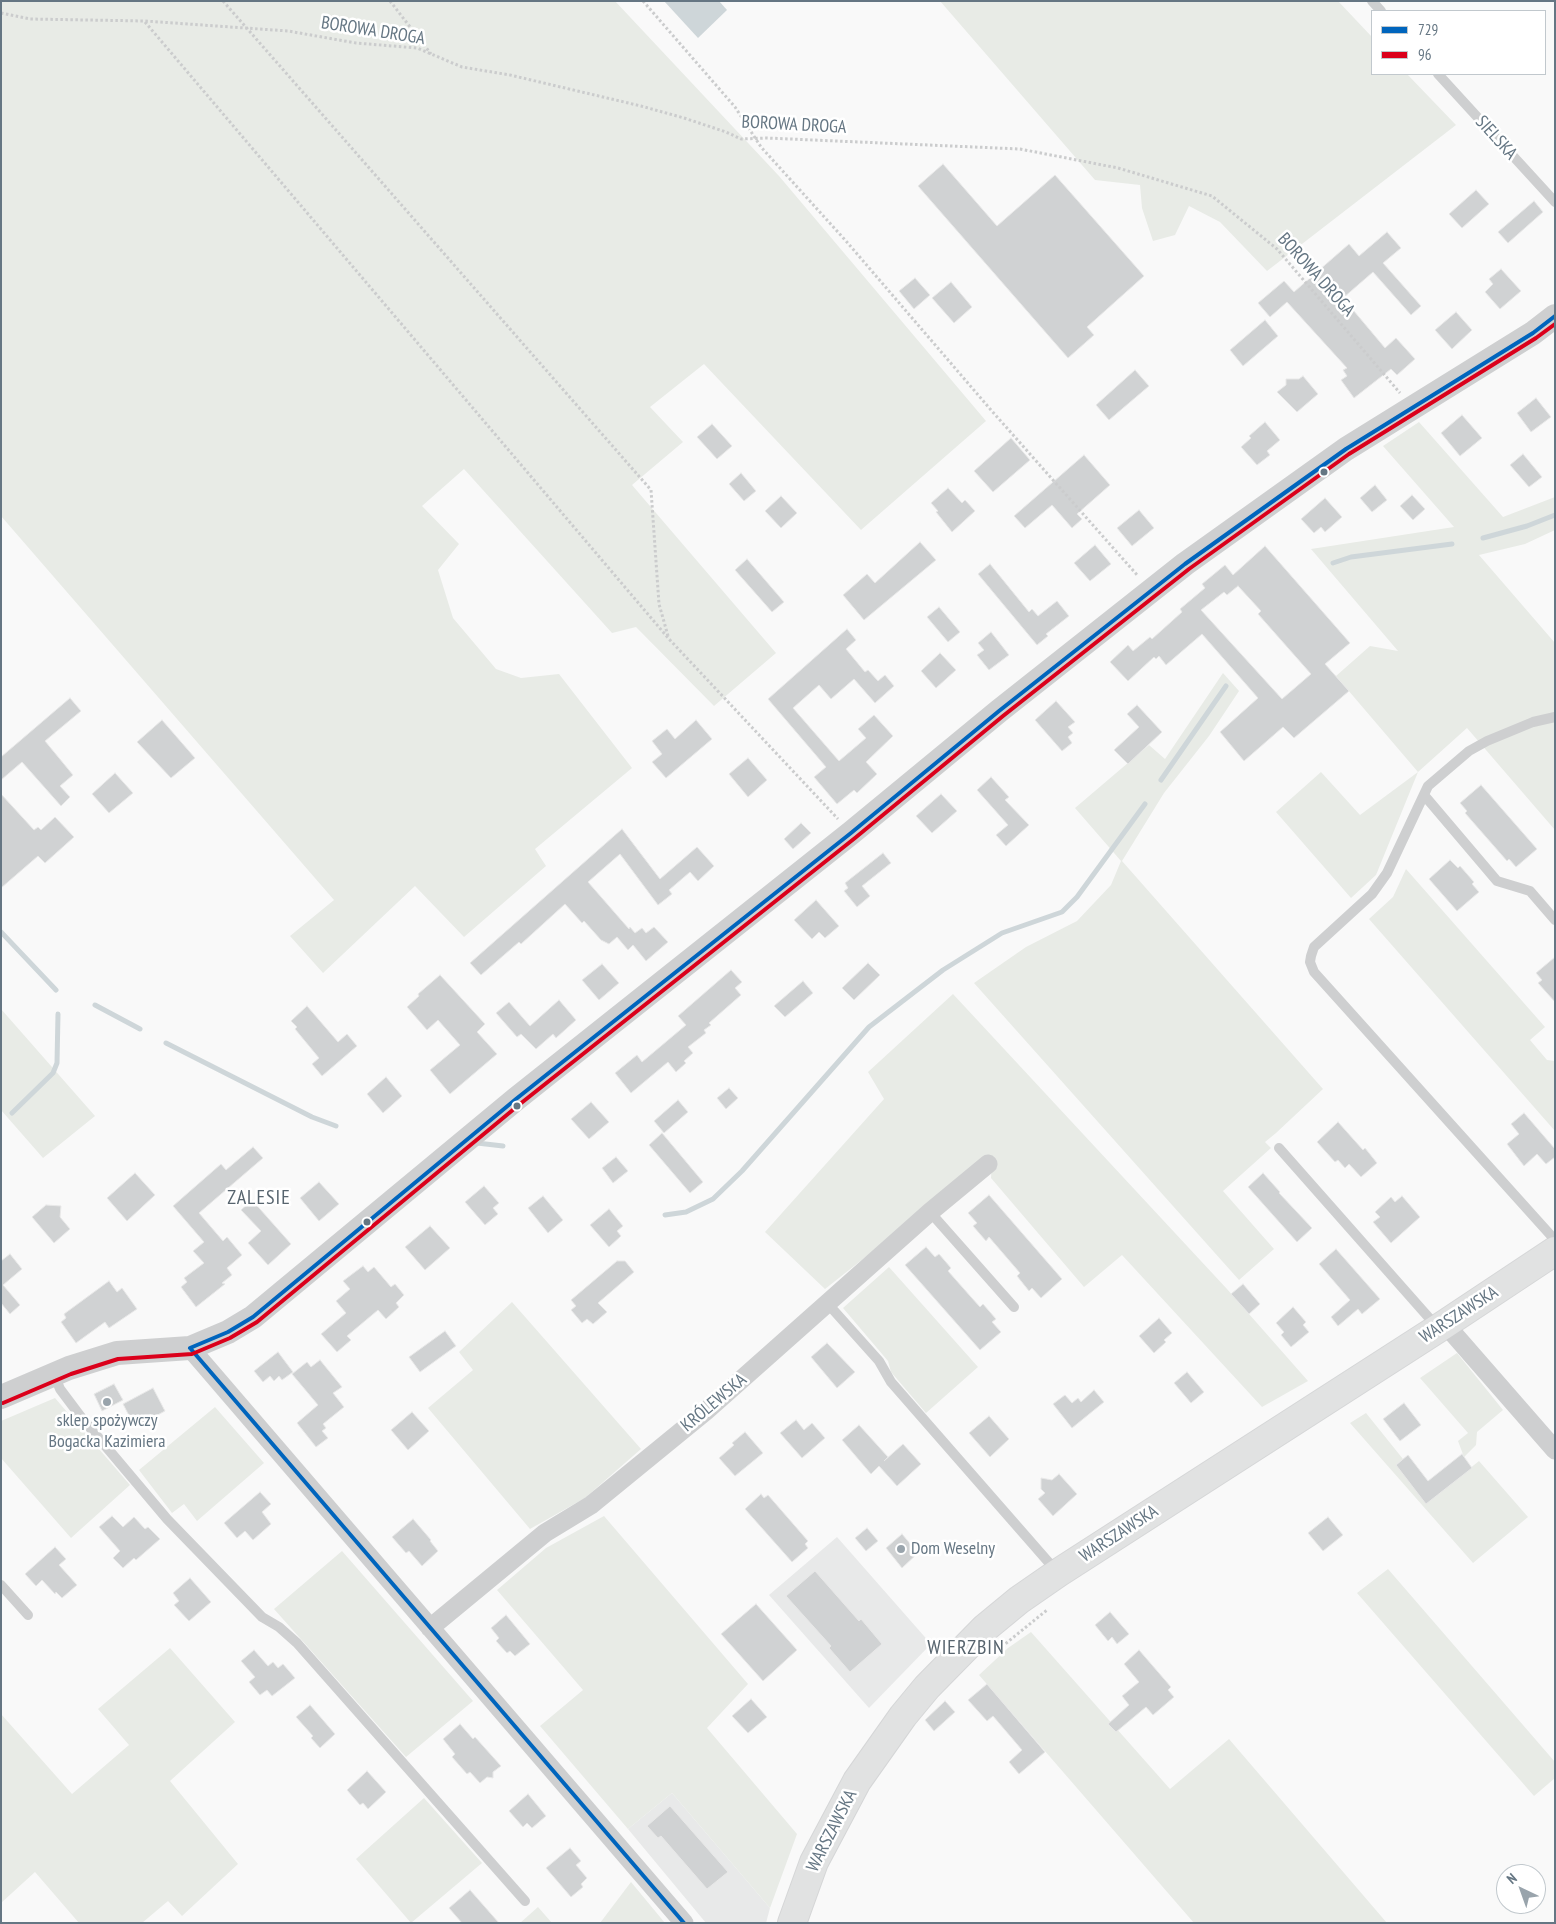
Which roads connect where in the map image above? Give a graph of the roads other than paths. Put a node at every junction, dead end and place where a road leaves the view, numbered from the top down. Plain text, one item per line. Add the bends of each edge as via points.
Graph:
1 (1439, 75) edge
2 (1555, 202) edge
3 (1555, 316) edge
4 (1555, 717) edge
5 (1424, 795) junction
6 (1555, 920) edge
7 (1279, 1148) dead end
8 (988, 1164) dead end
9 (930, 1212) junction
10 (1555, 1240) edge
11 (1555, 1251) edge
12 (828, 1304) junction
13 (1014, 1306) dead end
14 (1442, 1327) junction
15 (190, 1348) junction
16 (54, 1374) junction
17 (1, 1397) edge
18 (1555, 1450) edge
19 (1058, 1574) junction
20 (1, 1585) edge
21 (28, 1615) dead end
22 (430, 1628) junction
23 (525, 1901) dead end
24 (684, 1923) edge
25 (792, 1923) edge

1 - 2 lane, SIELSKA
3 - 15 street via 1346,450 1154,589 516,1098 253,1317
4 - 5 lane via 1533,722 1469,751 1428,786
5 - 6 lane via 1497,881 1530,892
5 - 10 lane via 1387,874 1372,894 1314,948 1310,962 1314,972
7 - 14 lane
8 - 9 street, KRÓLEWSKA
9 - 12 street, KRÓLEWSKA
9 - 13 lane
11 - 14 main road, WARSZAWSKA
12 - 19 lane via 879,1361 891,1382
12 - 22 street, KRÓLEWSKA via 706,1411 591,1505 545,1533
14 - 18 street
14 - 19 main road, WARSZAWSKA
15 - 16 street via 117,1353
15 - 22 street
16 - 17 street
16 - 23 lane via 60,1389 81,1417 167,1518 262,1617 297,1643
19 - 25 main road, WARSZAWSKA via 985,1628 903,1716 839,1814 814,1862
20 - 21 lane
22 - 24 street

